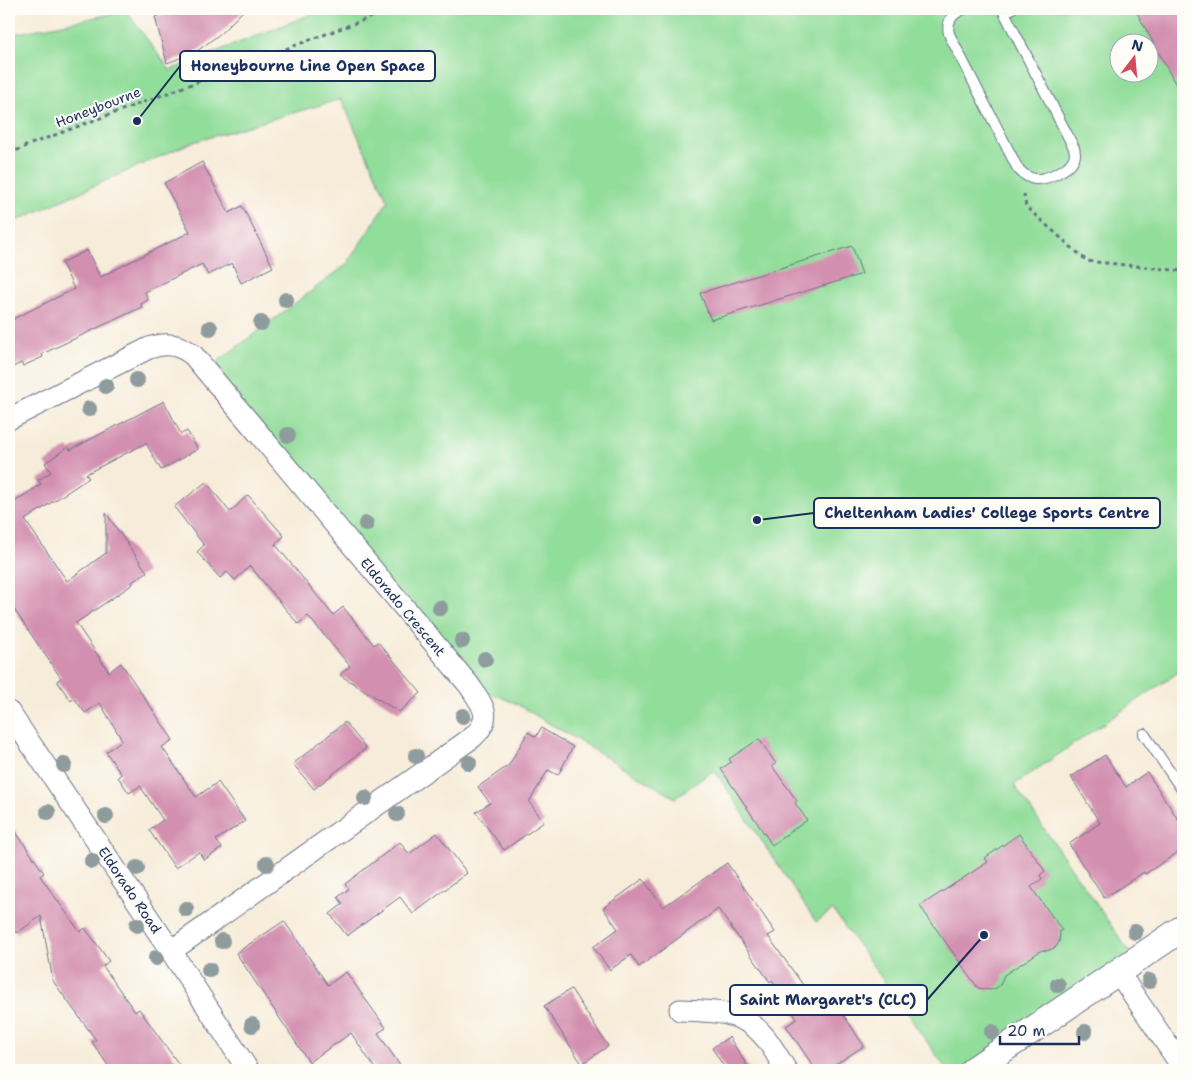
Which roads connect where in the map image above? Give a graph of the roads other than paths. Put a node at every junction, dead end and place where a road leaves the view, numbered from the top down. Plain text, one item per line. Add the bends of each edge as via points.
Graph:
1 (964, 9) edge
2 (1005, 10) edge
3 (9, 419) edge
4 (9, 712) edge
5 (1144, 734) dead end
6 (1183, 791) edge
7 (1183, 928) edge
8 (171, 951) junction
9 (1118, 972) junction
10 (680, 1010) dead end
11 (1183, 1068) edge
12 (248, 1070) edge
13 (786, 1070) edge
14 (973, 1070) edge

1 - 2 lane via 950,18 949,34 1018,169 1025,176 1041,179 1068,167 1075,155 1074,148
3 - 8 street, Eldorado Crescent via 149,348 166,344 184,348 469,686 485,712 481,729 473,737
4 - 8 street, Eldorado Road
5 - 6 lane
7 - 9 street
8 - 12 street, Eldorado Road
9 - 11 street
9 - 14 street
10 - 13 street via 718,1011 740,1017 763,1035

